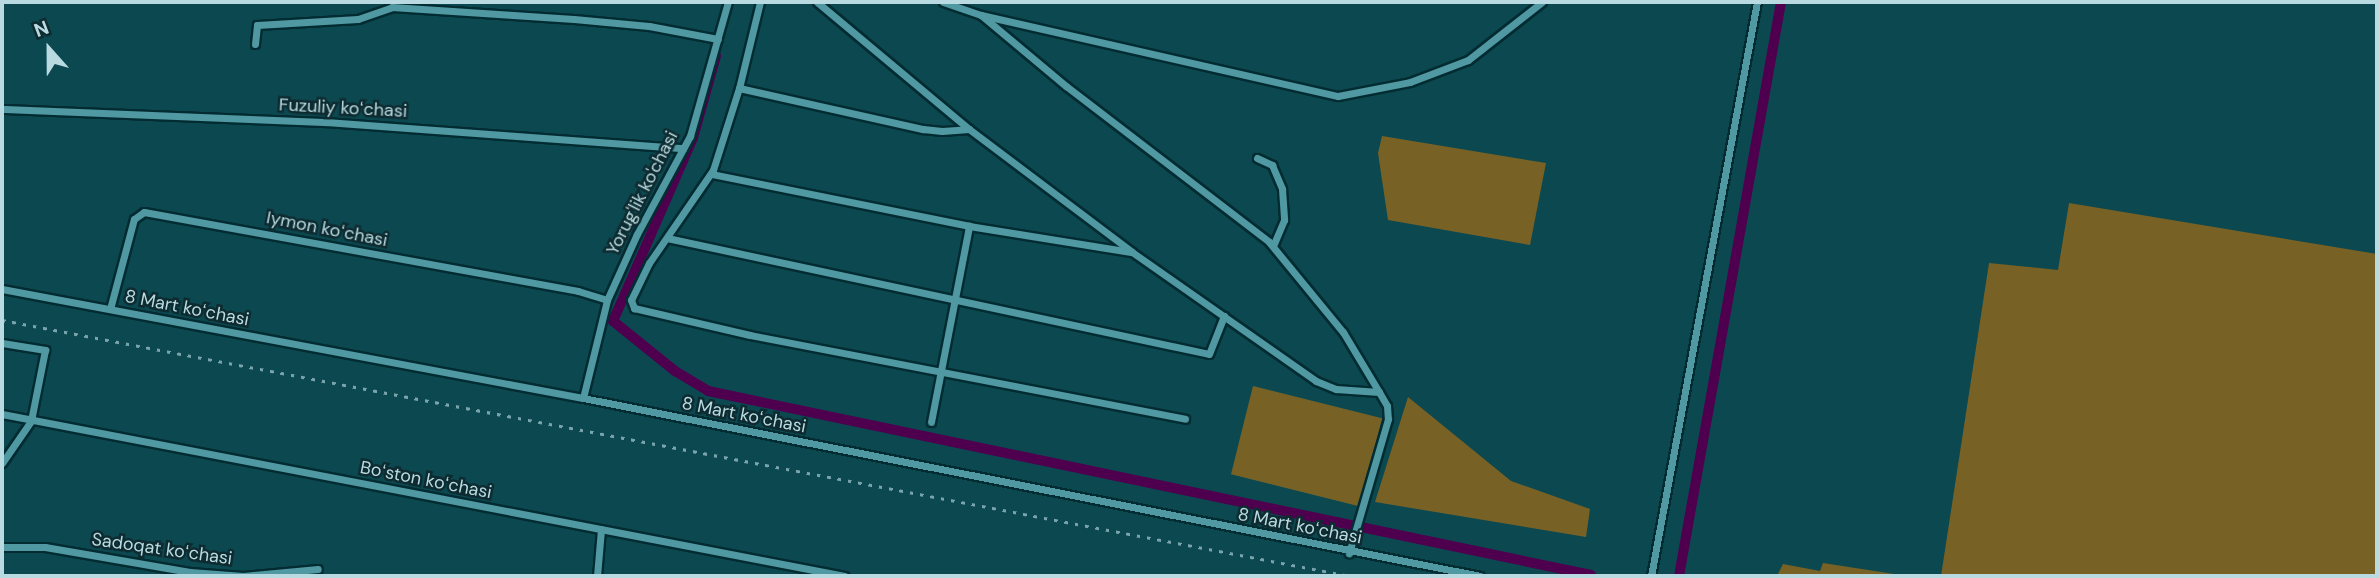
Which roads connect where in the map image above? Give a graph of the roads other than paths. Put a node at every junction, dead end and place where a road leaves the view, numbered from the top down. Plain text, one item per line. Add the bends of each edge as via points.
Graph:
1 (728, 2) edge
2 (760, 2) edge
3 (817, 2) edge
4 (943, 2) edge
5 (1542, 2) edge
6 (1757, 2) edge
7 (981, 15) junction
8 (718, 39) junction
9 (255, 44) dead end
10 (739, 88) junction
11 (2, 109) edge
12 (969, 129) junction
13 (683, 148) junction
14 (1257, 158) dead end
15 (712, 174) junction
16 (969, 226) junction
17 (667, 238) junction
18 (1273, 246) junction
19 (1132, 252) junction
20 (2, 289) edge
21 (607, 300) junction
22 (954, 300) junction
23 (110, 309) junction
24 (1224, 316) junction
25 (2, 343) edge
26 (941, 373) junction
27 (1379, 392) junction
28 (583, 398) junction
29 (2, 414) edge
30 (1185, 419) dead end
31 (31, 421) junction
32 (931, 422) dead end
33 (2, 463) edge
34 (601, 529) junction
35 (2, 547) edge
36 (1351, 549) junction
37 (318, 569) dead end
38 (597, 576) edge
39 (845, 576) edge
40 (1480, 576) edge
41 (1651, 576) edge

1 - 8 street, Yorug'lik ko'chasi
2 - 10 street
3 - 12 street
4 - 7 street
5 - 7 street via 1468,60 1409,82 1338,96
6 - 41 street
7 - 18 street
8 - 9 street via 649,26 392,7 358,19 257,25
8 - 13 street, Yorug'lik ko'chasi via 691,136
10 - 12 street via 923,129
10 - 15 street
11 - 13 street, Fuzuliy koʻchasi via 326,122
12 - 19 street
13 - 21 street, Yorug'lik ko'chasi
14 - 18 street via 1272,165 1282,189 1284,220
15 - 16 street
15 - 17 street
16 - 19 street
16 - 22 street
17 - 22 street
17 - 26 street via 631,300 638,310
18 - 27 street via 1343,332
19 - 24 street
20 - 23 street, 8 Mart koʻchasi
21 - 23 street, Iymon koʻchasi via 144,212 134,219
21 - 28 street, Yorug'lik ko'chasi
22 - 24 street via 1209,354
22 - 26 street
23 - 28 street, 8 Mart koʻchasi
24 - 27 street via 1325,386
25 - 31 street via 45,350
26 - 30 street
26 - 32 street
27 - 36 street via 1387,406 1387,425
28 - 36 street, 8 Mart koʻchasi
29 - 31 street, Boʻston koʻchasi
31 - 33 street
31 - 34 street, Boʻston koʻchasi
34 - 38 street
34 - 39 street, Boʻston koʻchasi
35 - 37 street, Sadoqat koʻchasi via 45,547 190,572 243,576
36 - 40 street, 8 Mart koʻchasi

